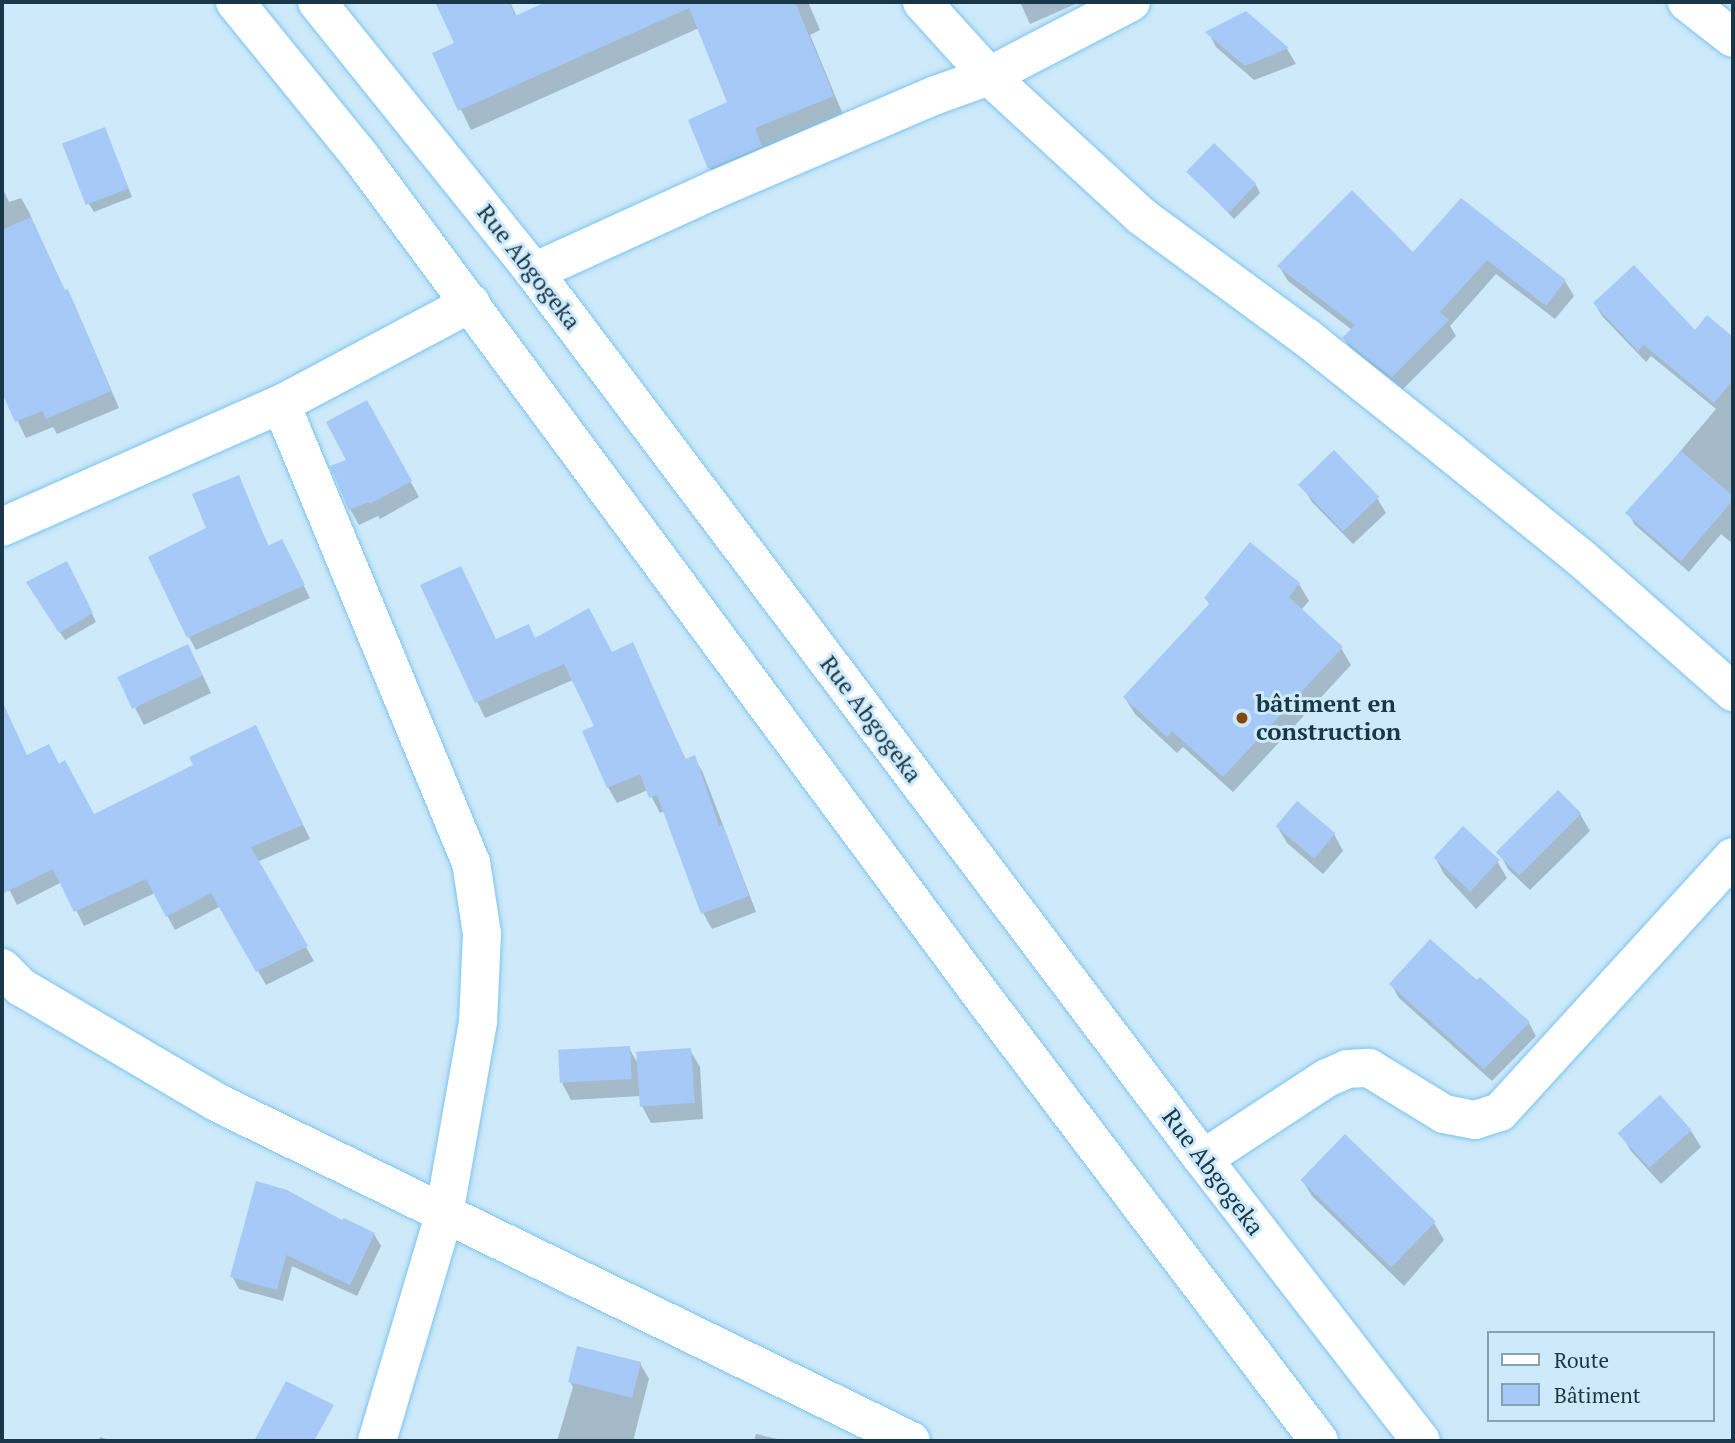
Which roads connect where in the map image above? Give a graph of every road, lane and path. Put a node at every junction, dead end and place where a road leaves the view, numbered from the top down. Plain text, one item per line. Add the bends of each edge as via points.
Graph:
1 (235, 2) edge
2 (317, 2) edge
3 (922, 2) edge
4 (1131, 2) edge
5 (1687, 2) edge
6 (1733, 38) edge
7 (989, 76) junction
8 (534, 272) junction
9 (471, 303) junction
10 (281, 404) junction
11 (2, 527) edge
12 (1733, 692) edge
13 (1733, 857) edge
14 (2, 968) edge
15 (1203, 1159) junction
16 (444, 1215) junction
17 (377, 1441) edge
18 (911, 1441) edge
19 (1319, 1441) edge
20 (1421, 1441) edge

1 - 9 street
2 - 8 street, Rue Abgogeka
3 - 7 street
4 - 7 street
5 - 6 street
7 - 8 street via 936,94
7 - 12 street via 1141,216 1306,337 1450,452 1581,558
8 - 15 street, Rue Abgogeka
9 - 10 street
9 - 19 street via 974,985
10 - 11 street
10 - 16 street via 471,862 482,934 478,1022
13 - 15 street via 1500,1112 1475,1120 1444,1114 1369,1068 1347,1069
14 - 16 street via 21,987 216,1102
15 - 20 street, Rue Abgogeka
16 - 17 street
16 - 18 street

